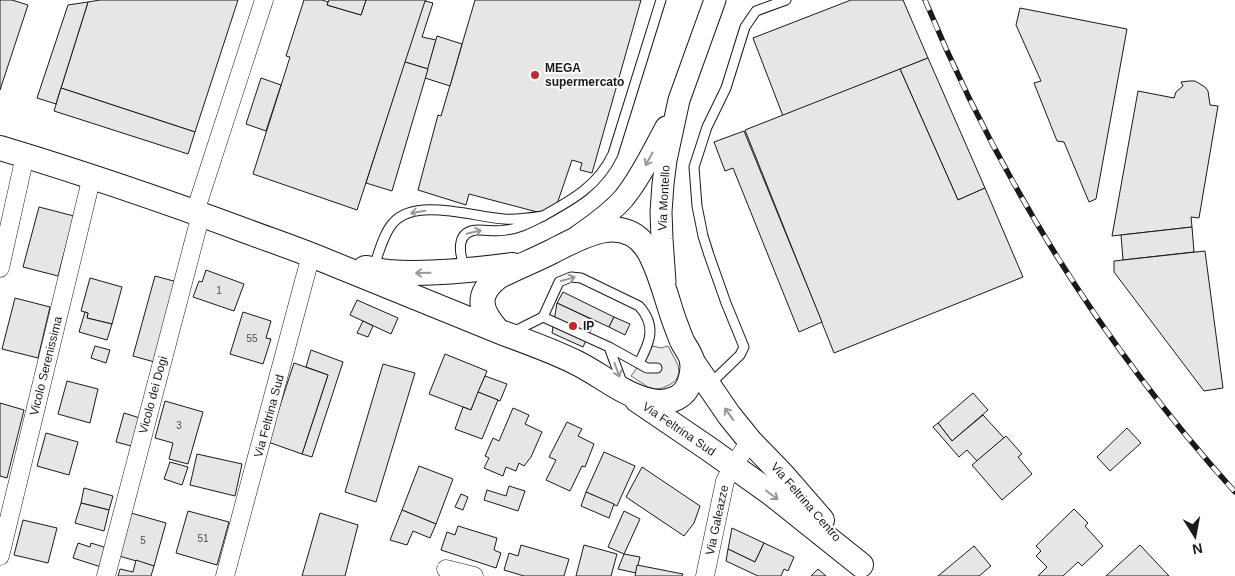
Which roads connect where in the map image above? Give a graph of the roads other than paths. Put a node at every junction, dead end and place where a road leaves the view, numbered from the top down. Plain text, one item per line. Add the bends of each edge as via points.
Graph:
1 (264, 0) edge
2 (661, 0) edge
3 (715, 0) edge
4 (786, 0) edge
5 (679, 100) junction
6 (0, 148) edge
7 (25, 156) junction
8 (92, 176) junction
9 (198, 213) junction
10 (543, 216) junction
11 (573, 240) junction
12 (318, 258) junction
13 (524, 264) junction
14 (0, 268) edge
15 (373, 269) junction
16 (466, 271) junction
17 (667, 297) junction
18 (543, 317) junction
19 (502, 332) junction
20 (609, 347) junction
21 (692, 361) junction
22 (639, 363) junction
23 (657, 368) dead end
24 (709, 385) junction
25 (626, 393) junction
26 (750, 441) junction
27 (733, 466) junction
28 (0, 556) edge
29 (446, 569) dead end
30 (866, 570) edge
31 (106, 576) edge
32 (225, 576) edge
33 (474, 576) edge
34 (705, 576) edge

1 - 9 street, Vicolo dei Dogi
2 - 10 lane via 608,165 591,185
3 - 5 street, Via Montello
4 - 24 lane via 756,11 745,27 726,88 707,127 694,167 696,206 703,236 744,347
5 -> 11 street, Via Montello via 644,169 623,199
5 - 17 street, Via Montello via 666,160 661,212
6 - 7 main road
7 - 8 main road
7 - 14 street
8 - 9 main road
8 - 28 street, Vicolo Serenissima
9 - 12 main road
9 - 31 street, Vicolo dei Dogi
10 -> 15 lane via 502,219 429,210 406,214 391,224
16 -> 10 lane via 460,245 465,234 471,230 516,228
11 - 13 main road
11 - 17 main road via 603,231 630,233 650,254
12 - 15 main road
12 - 19 main road
12 - 32 street, Via Feltrina Sud
13 - 16 main road
13 - 19 main road via 498,277 483,294 484,313
16 -> 15 main road via 405,273
17 - 21 main road
18 - 19 lane
18 - 20 lane
18 -> 22 lane via 558,282 571,277 581,278 639,306 643,311 650,330 648,345
19 - 25 main road via 578,364
20 - 22 lane
20 -> 25 lane
21 - 24 main road
21 - 25 main road via 690,382 680,396 662,402
22 - 23 lane via 647,368
26 -> 24 main road
25 - 27 main road, Via Feltrina Sud
26 - 27 street, Via Galeazze
26 - 30 main road, Via Feltrina Centro
27 -> 30 main road, Via Feltrina Centro
27 - 34 street, Via Galeazze via 725,481
29 - 33 street

